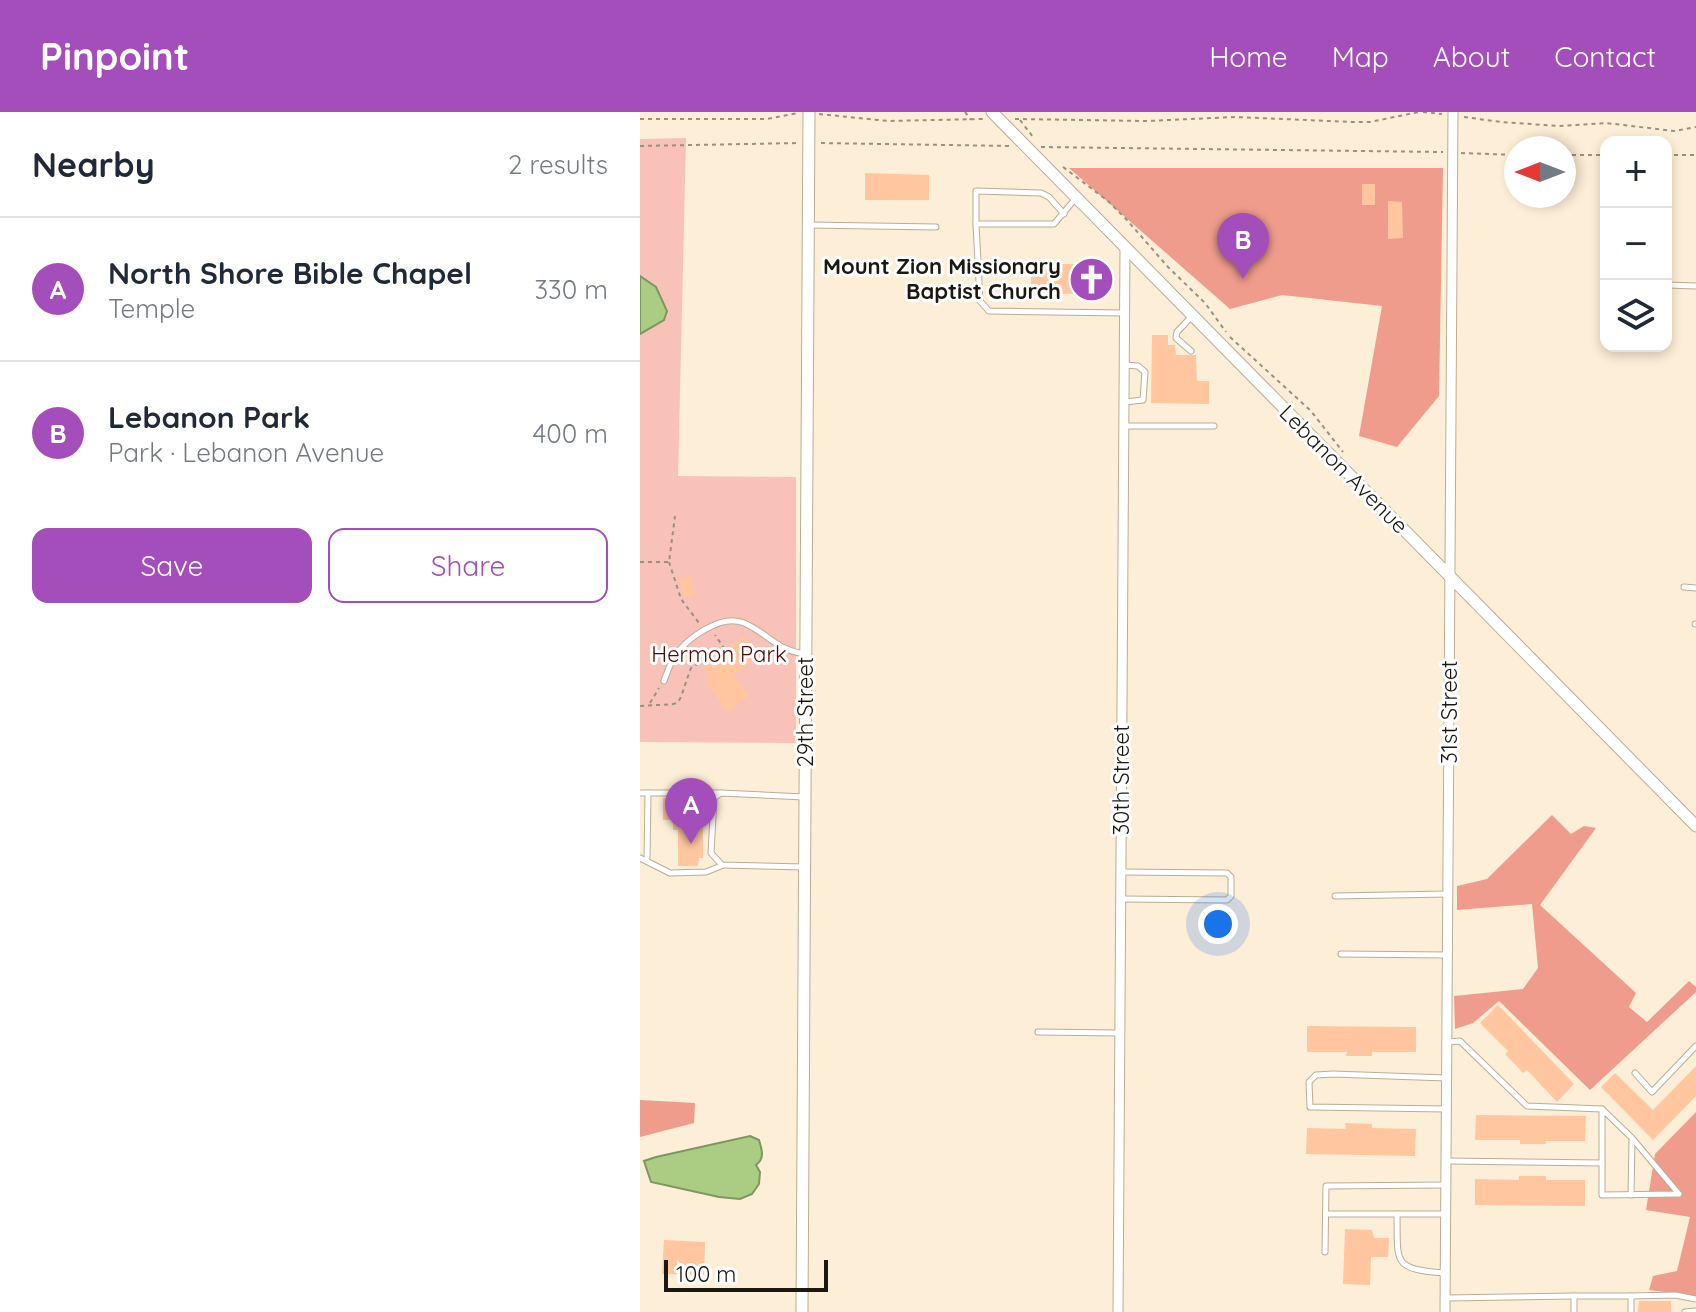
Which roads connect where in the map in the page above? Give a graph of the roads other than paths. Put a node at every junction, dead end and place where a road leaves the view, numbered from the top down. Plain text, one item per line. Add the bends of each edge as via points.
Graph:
1 (813, 113) edge
2 (1449, 113) edge
3 (988, 115) edge
4 (1076, 198) junction
5 (1064, 214) junction
6 (976, 224) junction
7 (808, 225) junction
8 (936, 227) dead end
9 (1125, 247) junction
10 (1672, 285) edge
11 (1696, 286) edge
12 (1125, 313) junction
13 (1192, 315) junction
14 (1191, 351) dead end
15 (1124, 365) junction
16 (1124, 402) junction
17 (1124, 426) junction
18 (1214, 426) dead end
19 (1450, 577) junction
20 (1684, 587) dead end
21 (1696, 588) edge
22 (806, 654) junction
23 (664, 681) road end
24 (640, 793) edge
25 (648, 793) junction
26 (721, 793) junction
27 (805, 797) junction
28 (1696, 826) edge
29 (640, 858) edge
30 (647, 860) junction
31 (722, 865) junction
32 (804, 867) junction
33 (1121, 872) junction
34 (1448, 894) junction
35 (1335, 896) dead end
36 (1121, 899) junction
37 (1341, 954) dead end
38 (1447, 955) junction
39 (1038, 1032) dead end
40 (1120, 1033) junction
41 (1447, 1042) junction
42 (1696, 1046) edge
43 (1635, 1073) dead end
44 (1447, 1078) junction
45 (1446, 1109) junction
46 (1602, 1109) junction
47 (1632, 1138) junction
48 (1446, 1161) junction
49 (1602, 1163) junction
50 (1446, 1185) junction
51 (1631, 1195) junction
52 (1326, 1214) junction
53 (1397, 1214) junction
54 (1446, 1214) junction
55 (1325, 1252) dead end
56 (1445, 1273) junction
57 (1574, 1296) junction
58 (1631, 1296) junction
59 (1446, 1298) junction
60 (1696, 1299) edge
61 (1696, 1311) edge
62 (802, 1312) edge
63 (1118, 1312) edge
64 (1445, 1312) edge
65 (1574, 1312) edge
66 (1631, 1312) edge
67 (1685, 1312) edge

1 - 7 street, 29th Street
2 - 19 street, 31st Street
3 - 4 street, Lebanon Avenue
4 - 5 lane
4 - 9 street, Lebanon Avenue
5 - 6 lane via 1054,224
5 - 6 lane via 1041,193 976,191
6 - 12 lane via 978,295 987,310
7 - 8 lane
7 - 22 street, 29th Street
9 - 12 street, 30th Street
9 - 13 street, Lebanon Avenue
10 - 11 lane
12 - 15 street, 30th Street
13 - 14 lane via 1176,338
13 - 19 street, Lebanon Avenue
15 - 16 street, 30th Street
15 - 16 lane via 1145,372 1143,400
16 - 17 street, 30th Street
17 - 18 lane
17 - 33 street, 30th Street
19 - 28 street, Lebanon Avenue
19 - 34 street, 31st Street
20 - 21 lane
22 - 23 lane via 787,652 736,621 708,629 685,644
22 - 27 street, 29th Street
24 - 25 lane
25 - 26 lane
25 - 30 lane
26 - 27 lane
26 - 31 lane via 712,807 711,853
27 - 32 street, 29th Street
29 - 30 lane
30 - 31 lane via 670,873 706,872
31 - 32 lane
32 - 62 street, 29th Street
33 - 36 street, 30th Street
33 - 36 lane via 1231,877 1227,900
34 - 35 lane
34 - 38 street, 31st Street
36 - 40 street, 30th Street
37 - 38 lane
38 - 41 street, 31st Street
39 - 40 lane
40 - 63 street, 30th Street
41 - 44 street, 31st Street
41 - 46 lane via 1460,1041 1527,1106
42 - 43 lane via 1652,1092
44 - 45 street, 31st Street
44 - 45 lane via 1333,1074 1316,1075 1309,1082 1310,1107
45 - 48 street, 31st Street
46 - 47 lane
46 - 49 lane
47 - 51 lane
47 - 51 lane via 1679,1194
48 - 49 lane
48 - 50 street, 31st Street
49 - 51 lane via 1602,1195
50 - 52 lane via 1326,1186
50 - 54 street, 31st Street
52 - 53 lane
52 - 55 lane
53 - 54 lane
53 - 56 lane via 1398,1257 1403,1264
54 - 56 street, 31st Street
56 - 59 street, 31st Street
57 - 58 lane
57 - 59 lane
57 - 65 lane
58 - 60 lane
58 - 66 lane
59 - 64 street, 31st Street
61 - 67 lane

